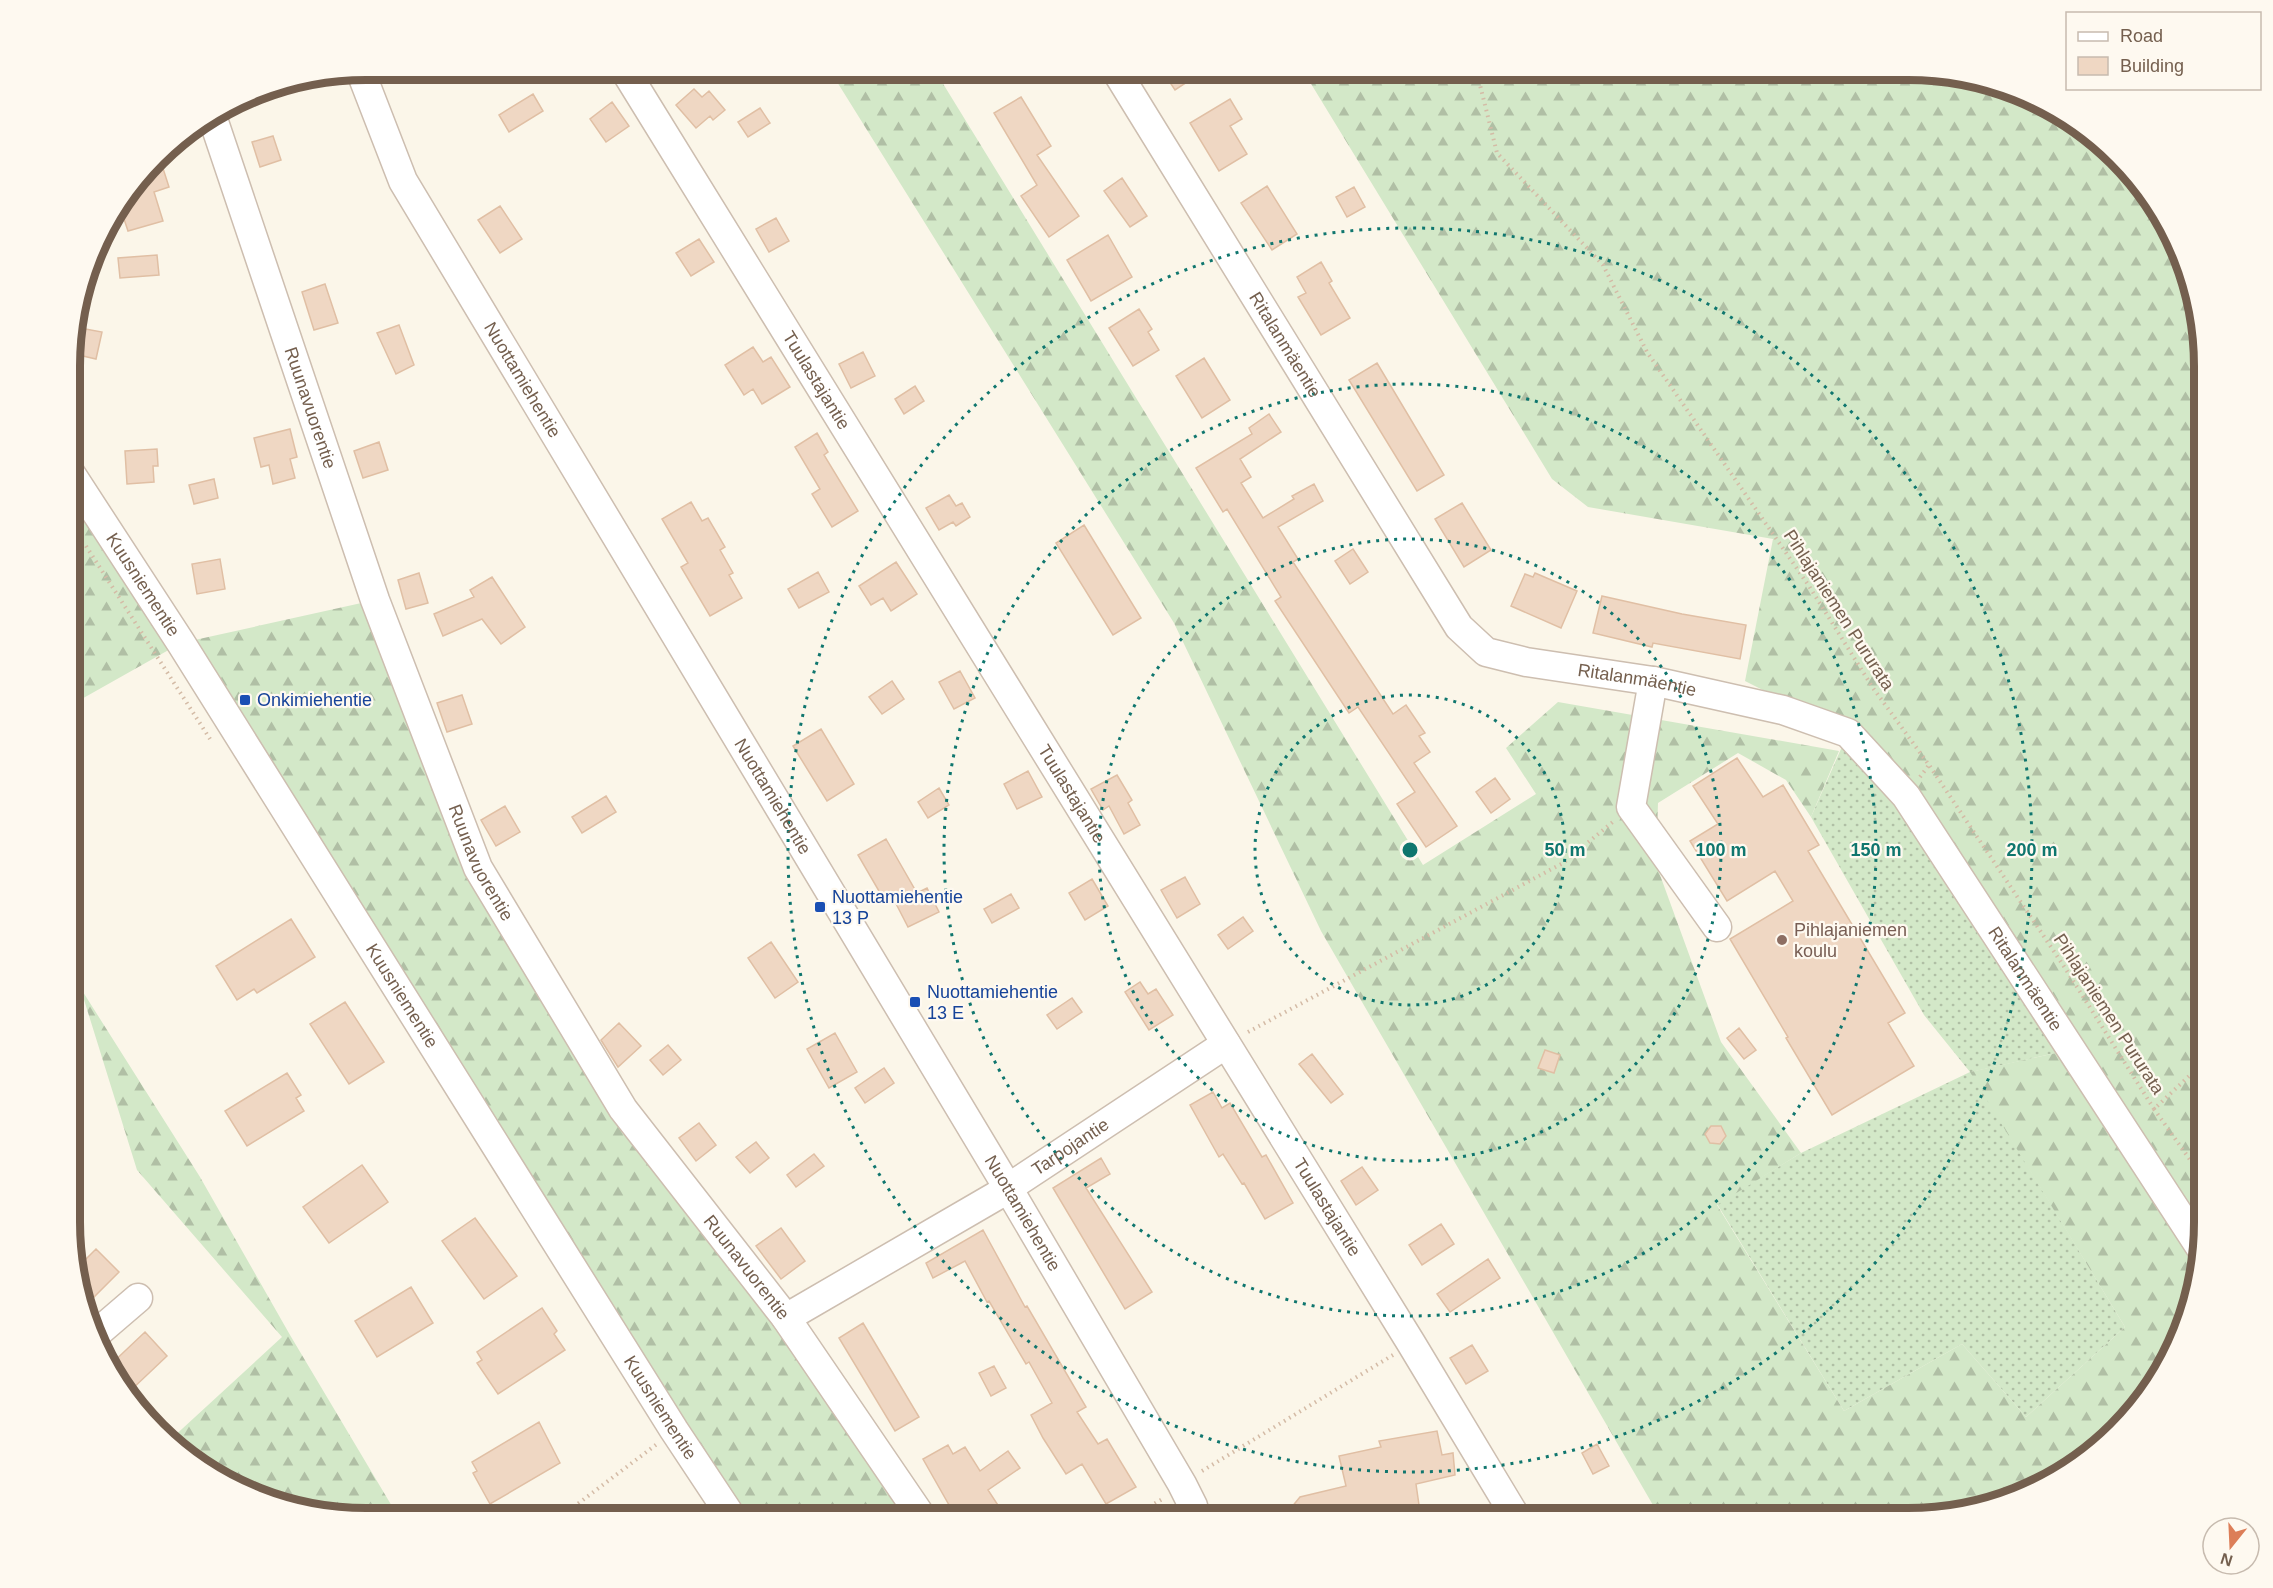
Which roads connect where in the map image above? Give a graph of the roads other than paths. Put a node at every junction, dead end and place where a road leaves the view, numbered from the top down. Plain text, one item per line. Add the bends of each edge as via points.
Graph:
1 (364, 80) edge
2 (631, 80) edge
3 (1122, 80) edge
4 (214, 123) edge
5 (80, 486) edge
6 (1653, 681) junction
7 (1717, 927) dead end
8 (1226, 1044) junction
9 (1008, 1188) junction
10 (2193, 1237) edge
11 (138, 1298) dead end
12 (786, 1318) junction
13 (100, 1330) edge
14 (726, 1508) edge
15 (916, 1508) edge
16 (1193, 1508) edge
17 (1510, 1508) edge

1 - 9 street, Nuottamiehentie via 403,181
2 - 8 street, Tuulastajantie
3 - 6 street, Ritalanmäentie via 1460,627 1486,652 1526,662
4 - 12 street, Ruunavuorentie via 375,600 478,868 622,1109
5 - 14 street, Kuusniementie
6 - 7 street via 1631,807
6 - 10 street, Ritalanmäentie via 1783,710 1848,733 1906,796
8 - 9 street, Tarpojantie
8 - 17 street, Tuulastajantie
9 - 12 street, Tarpojantie
9 - 16 street, Nuottamiehentie
11 - 13 street
12 - 15 street, Ruunavuorentie

